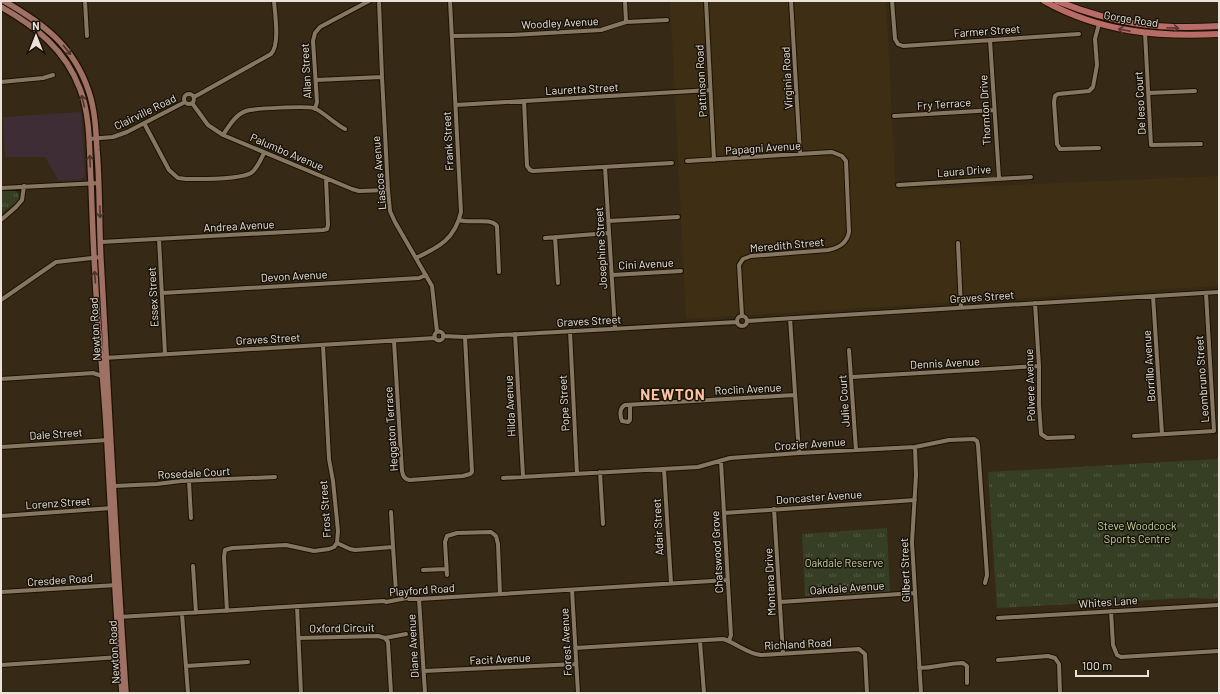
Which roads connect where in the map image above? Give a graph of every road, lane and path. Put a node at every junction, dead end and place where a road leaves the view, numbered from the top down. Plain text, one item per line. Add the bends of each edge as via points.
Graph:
1 (4, 1) edge
2 (85, 1) edge
3 (274, 1) edge
4 (369, 1) edge
5 (379, 1) edge
6 (450, 1) edge
7 (625, 1) edge
8 (706, 1) edge
9 (791, 1) edge
10 (892, 1) edge
11 (1044, 1) edge
12 (1057, 1) edge
13 (1068, 3) edge
14 (1, 7) edge
15 (1065, 12) junction
16 (667, 20) dead end
17 (626, 22) junction
18 (1099, 24) junction
19 (1219, 26) edge
20 (1145, 33) junction
21 (1079, 34) dead end
22 (1219, 34) edge
23 (87, 36) dead end
24 (452, 36) junction
25 (990, 40) junction
26 (53, 75) dead end
27 (382, 77) junction
28 (316, 80) junction
29 (1, 82) edge
30 (710, 90) junction
31 (1195, 91) dead end
32 (1148, 93) junction
33 (194, 97) junction
34 (524, 101) junction
35 (185, 102) junction
36 (192, 103) junction
37 (456, 105) junction
38 (316, 109) junction
39 (994, 110) junction
40 (894, 116) dead end
41 (144, 123) junction
42 (345, 129) dead end
43 (223, 135) junction
44 (89, 139) junction
45 (97, 139) junction
46 (1201, 144) dead end
47 (1099, 148) dead end
48 (264, 153) junction
49 (800, 154) junction
50 (839, 154) joint
51 (714, 160) junction
52 (687, 161) dead end
53 (672, 163) dead end
54 (605, 167) junction
55 (1031, 177) dead end
56 (326, 178) junction
57 (999, 178) junction
58 (91, 183) junction
59 (99, 183) junction
60 (898, 184) dead end
61 (24, 186) junction
62 (1, 188) edge
63 (388, 190) junction
64 (678, 217) dead end
65 (1, 220) edge
66 (459, 220) junction
67 (608, 221) junction
68 (609, 233) junction
69 (555, 237) junction
70 (545, 238) dead end
71 (159, 239) junction
72 (101, 242) junction
73 (958, 243) dead end
74 (101, 257) junction
75 (94, 258) junction
76 (416, 258) junction
77 (681, 271) dead end
78 (499, 272) dead end
79 (426, 275) junction
80 (612, 275) junction
81 (558, 283) dead end
82 (1219, 292) edge
83 (162, 293) junction
84 (1206, 293) junction
85 (1153, 296) junction
86 (1, 300) edge
87 (1035, 303) junction
88 (962, 308) junction
89 (742, 316) junction
90 (790, 318) junction
91 (747, 321) junction
92 (737, 322) junction
93 (615, 328) junction
94 (570, 331) junction
95 (437, 332) junction
96 (515, 334) junction
97 (443, 336) junction
98 (465, 337) junction
99 (435, 338) junction
100 (394, 341) junction
101 (323, 345) junction
102 (849, 350) dead end
103 (165, 354) junction
104 (104, 358) junction
105 (1039, 366) junction
106 (102, 376) junction
107 (852, 377) junction
108 (1, 379) edge
109 (794, 395) junction
110 (630, 405) dead end
111 (1162, 434) junction
112 (1134, 436) dead end
113 (1073, 438) dead end
114 (109, 440) junction
115 (915, 446) junction
116 (1, 447) edge
117 (856, 450) junction
118 (798, 453) junction
119 (721, 461) junction
120 (664, 469) junction
121 (600, 472) junction
122 (577, 474) junction
123 (523, 476) junction
124 (275, 477) dead end
125 (503, 478) dead end
126 (189, 481) junction
127 (114, 486) junction
128 (915, 500) junction
129 (113, 508) junction
130 (774, 509) junction
131 (391, 512) dead end
132 (724, 513) junction
133 (1, 516) edge
134 (191, 518) dead end
135 (603, 524) dead end
136 (337, 543) junction
137 (393, 547) junction
138 (193, 566) dead end
139 (446, 569) junction
140 (423, 570) dead end
141 (446, 575) dead end
142 (728, 580) junction
143 (671, 583) junction
144 (985, 583) dead end
145 (117, 585) junction
146 (572, 590) junction
147 (1, 592) edge
148 (396, 592) dead end
149 (915, 593) junction
150 (500, 594) junction
151 (419, 599) junction
152 (780, 602) junction
153 (1219, 605) edge
154 (297, 606) junction
155 (227, 611) junction
156 (1111, 611) junction
157 (196, 613) junction
158 (182, 614) junction
159 (119, 617) junction
160 (998, 618) dead end
161 (406, 634) dead end
162 (299, 638) junction
163 (385, 638) junction
164 (700, 641) junction
165 (729, 641) junction
166 (576, 648) junction
167 (1219, 651) edge
168 (783, 654) junction
169 (121, 657) junction
170 (998, 660) dead end
171 (248, 662) dead end
172 (576, 664) junction
173 (1, 665) edge
174 (186, 666) junction
175 (919, 668) junction
176 (424, 671) junction
177 (967, 683) dead end
178 (122, 693) edge
179 (126, 693) edge
180 (188, 693) edge
181 (302, 693) edge
182 (391, 693) edge
183 (425, 693) edge
184 (578, 693) edge
185 (704, 693) edge
186 (867, 693) edge
187 (921, 693) edge
188 (1060, 693) edge

1 -> 45 main road, Newton Road via 50,32 79,67 90,94
2 - 23 street
3 - 33 street via 274,51
4 - 28 street, Allan Street via 315,32 313,41
5 - 27 street, Liascos Avenue
6 - 24 street, Frank Street
7 - 17 street
8 - 30 street, Pattinson Road
9 - 49 street, Virginia Road
10 - 25 street, Farmer Street via 895,39 903,46
11 - 15 main road, Gorge Road
12 - 13 main road, Gorge Road
13 - 15 street
13 -> 19 main road, Gorge Road via 1106,18 1146,26
44 -> 14 main road, Newton Road via 84,101 68,64 43,35
15 - 18 main road, Gorge Road
16 - 17 street, Woodley Avenue
17 - 24 street, Woodley Avenue via 601,30
20 -> 18 main road, Gorge Road
18 - 47 street via 1095,39 1096,65 1093,87 1089,91 1058,94 1054,102 1057,144 1060,149
20 - 22 main road, Gorge Road
20 - 32 street, De Ieso Court
21 - 25 street, Farmer Street
24 - 37 street, Frank Street
25 - 39 street, Thornton Drive
26 - 29 street
27 - 28 street
27 - 63 street, Liascos Avenue
28 - 38 street, Allan Street
30 - 34 street, Lauretta Street
30 - 51 street, Pattinson Road
31 - 32 street
32 - 46 street, De Ieso Court via 1151,145
33 - 35 street via 187,94 184,97
33 - 36 street
34 - 37 street, Lauretta Street
34 - 54 street via 527,166 530,170 533,172
35 - 36 street
35 - 41 street, Clairville Road
36 - 43 street, Palumbo Avenue via 208,125
37 - 66 street, Frank Street via 461,212
38 - 42 street
38 - 43 street via 306,107 246,111 233,120
39 - 40 street, Fry Terrace
39 - 57 street, Thornton Drive
41 - 45 street, Clairville Road via 119,135
41 - 48 street via 169,170 178,178 242,176 255,169
43 - 48 street, Palumbo Avenue
44 - 45 street, Clairville Road
58 -> 44 main road, Newton Road
45 - 59 main road, Newton Road
48 - 56 street, Palumbo Avenue
49 - 50 street, Papagni Avenue
49 - 51 street, Papagni Avenue
50 - 89 street, Meredith Street via 844,158 846,166 849,232 845,242 838,248 828,250 751,256 743,259 739,265
51 - 52 street, Papagni Avenue
53 - 54 street
54 - 67 street, Josephine Street
55 - 57 street, Laura Drive
56 - 63 street, Palumbo Avenue via 358,191
56 - 71 street, Andrea Avenue via 327,229
57 - 60 street, Laura Drive
58 - 59 street
58 - 61 street
58 - 75 main road, Newton Road
59 -> 72 main road, Newton Road
61 - 62 street
61 - 65 street via 22,200
63 - 76 street, Liascos Avenue via 392,216
64 - 67 street
66 - 76 street, Frank Street via 444,243
66 - 78 street via 494,222 497,226
67 - 68 street, Josephine Street
68 - 69 street
68 - 80 street, Josephine Street
69 - 70 street
69 - 81 street
71 - 72 street, Andrea Avenue
71 - 83 street, Essex Street
72 - 74 main road, Newton Road
73 - 88 street
74 - 75 street
74 - 104 main road, Newton Road
75 - 86 street via 56,262
104 -> 75 main road, Newton Road
76 - 79 street, Liascos Avenue
77 - 80 street, Cini Avenue
79 - 83 street, Devon Avenue via 419,278
79 - 95 street, Liascos Avenue via 433,290
80 - 93 street, Josephine Street
82 - 84 street, Graves Street
83 - 103 street, Essex Street
84 - 85 street, Graves Street
84 - 111 street, Leombruno Street via 1214,431
85 - 87 street, Graves Street
85 - 111 street, Borrillo Avenue
87 - 88 street, Graves Street
87 - 105 street, Polvere Avenue
88 - 90 street, Graves Street
89 - 91 street
89 - 92 street
90 - 91 street, Graves Street
90 - 109 street
91 - 92 street via 743,326
92 - 93 street, Graves Street
93 - 94 street, Graves Street
94 - 96 street, Graves Street
94 - 122 street, Pope Street
95 - 97 street
95 - 99 street
96 - 98 street, Graves Street
96 - 123 street, Hilda Avenue
97 - 98 street, Graves Street
97 - 99 street via 440,340
98 - 100 street, Heggaton Terrace via 472,472 463,476 410,480 403,476 402,471
99 - 100 street, Graves Street
100 - 101 street, Graves Street
101 - 103 street, Graves Street
101 - 136 street, Frost Street via 329,459 338,531
102 - 107 street, Julie Court
103 - 104 street, Graves Street
104 - 106 main road, Newton Road
104 - 114 main road, Newton Road
105 - 107 street, Dennis Avenue
105 - 113 street, Polvere Avenue via 1041,434 1047,438
106 - 108 street via 93,373
106 - 114 main road, Newton Road
107 - 117 street, Julie Court
109 - 110 street, Roclin Avenue
109 - 118 street
111 - 112 street, Leombruno Street
114 - 116 street, Dale Street
114 - 127 main road, Newton Road
114 - 129 main road, Newton Road
115 - 117 street, Crozier Avenue
115 - 128 street, Gilbert Street
115 - 144 street, Crozier Avenue via 949,440 977,441 987,575
117 - 118 street, Crozier Avenue
118 - 119 street, Crozier Avenue via 730,458
119 - 120 street, Crozier Avenue via 698,467
119 - 132 street, Chatswood Grove
120 - 121 street, Crozier Avenue
120 - 143 street, Adair Street
121 - 122 street, Crozier Avenue
121 - 135 street
122 - 123 street, Crozier Avenue
123 - 125 street, Crozier Avenue
124 - 126 street, Rosedale Court
126 - 127 street, Rosedale Court
126 - 134 street
127 - 129 main road, Newton Road
128 - 130 street, Doncaster Avenue
128 - 149 street, Gilbert Street via 912,542
129 - 133 street, Lorenz Street
129 - 145 main road, Newton Road
130 - 132 street, Doncaster Avenue
130 - 152 street, Montana Drive
131 - 137 street
132 - 142 street, Chatswood Grove
136 - 137 street via 355,550
136 - 155 street, Frost Street via 329,549 314,551 286,545 225,550
137 - 148 street
138 - 157 street
139 - 140 street
139 - 141 street
139 - 150 street via 447,536 457,533 494,533 498,544
142 - 143 street, Playford Road
142 - 165 street, Chatswood Grove via 731,635
143 - 146 street, Playford Road
145 - 147 street, Cresdee Road
145 - 159 main road, Newton Road
146 - 150 street, Playford Road
146 - 166 street, Forest Avenue
149 - 152 street, Oakdale Avenue
149 - 175 street, Gilbert Street
150 - 151 street, Playford Road
151 - 154 street, Playford Road
151 - 176 street, Diane Avenue
152 - 168 street, Montana Drive
153 - 156 street, Whites Lane
154 - 155 street, Playford Road
154 - 162 street, Oxford Circuit
155 - 157 street, Playford Road
156 - 160 street, Whites Lane
156 - 167 street via 1113,646 1117,655 1122,657
157 - 158 street, Playford Road
158 - 159 street, Playford Road
158 - 174 street
159 - 169 main road, Newton Road
161 - 163 street, Oxford Circuit
162 - 163 street, Oxford Circuit
162 - 181 street, Oxford Circuit
163 - 182 street, Oxford Circuit via 388,642
164 - 165 street, Richland Road
164 - 166 street, Richland Road
164 - 185 street
165 - 168 street, Richland Road via 757,655
166 - 172 street, Forest Avenue
168 - 186 street, Richland Road via 859,649 865,654
169 - 173 street
169 - 178 main road, Newton Road
169 - 179 main road, Newton Road
170 - 188 street via 1048,656 1055,658 1059,664
171 - 174 street
172 - 176 street, Facit Avenue
172 - 184 street, Forest Avenue
174 - 180 street
175 - 177 street via 965,663
175 - 187 street, Gilbert Street
176 - 183 street, Diane Avenue

